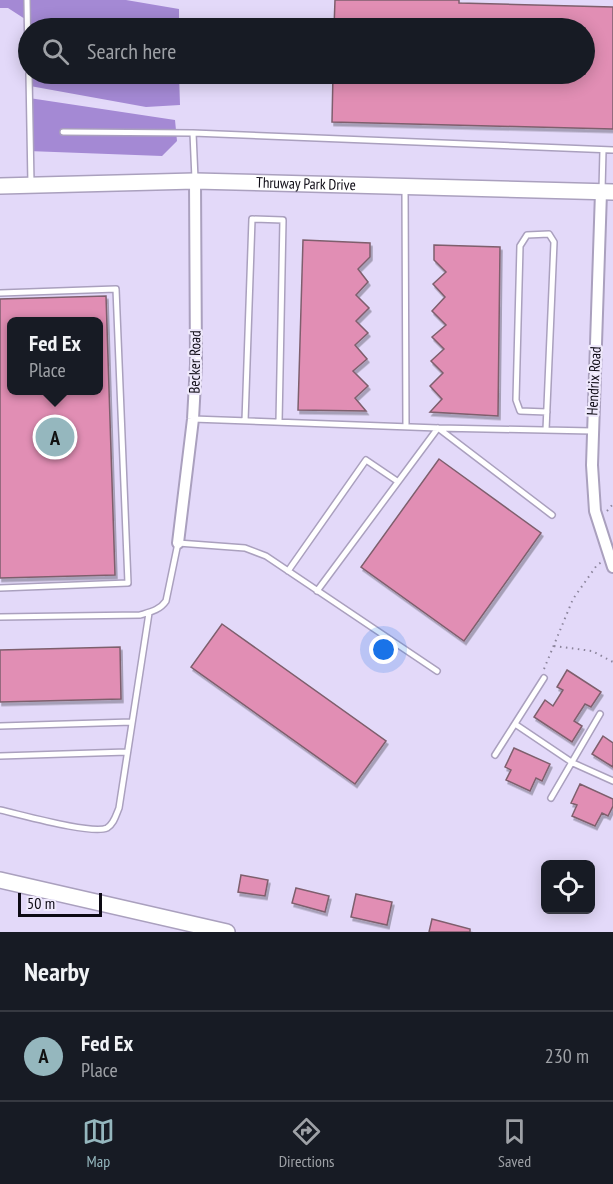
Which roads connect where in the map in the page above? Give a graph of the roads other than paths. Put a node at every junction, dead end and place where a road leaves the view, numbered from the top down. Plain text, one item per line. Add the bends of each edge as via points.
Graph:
1 (27, 0) edge
2 (27, 18) edge
3 (29, 84) edge
4 (63, 132) dead end
5 (193, 133) junction
6 (603, 150) junction
7 (613, 150) edge
8 (195, 181) junction
9 (31, 185) junction
10 (0, 186) edge
11 (405, 187) junction
12 (607, 192) edge
13 (0, 293) edge
14 (547, 412) junction
15 (193, 419) junction
16 (245, 421) junction
17 (279, 422) junction
18 (406, 427) junction
19 (438, 428) junction
20 (546, 430) junction
21 (592, 431) junction
22 (397, 481) junction
23 (552, 515) dead end
24 (178, 543) junction
25 (611, 563) edge
26 (288, 571) junction
27 (0, 588) edge
28 (317, 591) junction
29 (149, 613) junction
30 (0, 617) edge
31 (437, 671) dead end
32 (544, 678) road end
33 (600, 714) dead end
34 (132, 722) junction
35 (515, 724) junction
36 (0, 726) edge
37 (127, 752) junction
38 (495, 755) dead end
39 (0, 756) edge
40 (573, 763) junction
41 (613, 781) edge
42 (551, 798) dead end
43 (0, 810) edge
44 (0, 880) edge
45 (227, 932) edge

1 - 2 lane
3 - 9 lane
4 - 5 lane
5 - 6 lane
5 - 8 lane
6 - 7 lane
6 - 12 lane
8 - 9 main road, Thruway Park Drive
8 - 11 main road, Thruway Park Drive
8 - 15 street, Becker Road
9 - 10 main road, Thruway Park Drive
11 - 12 main road, Thruway Park Drive
11 - 18 lane
12 - 21 street, Hendrix Road
13 - 27 lane via 116,289 128,583
14 - 14 lane via 554,242 549,234 527,234 520,246 516,400 520,411
14 - 20 lane
15 - 16 lane
15 - 24 street, Becker Road
16 - 17 lane
16 - 17 lane via 252,219 283,220
17 - 18 lane
18 - 19 lane
19 - 20 lane
19 - 22 lane
19 - 23 lane
20 - 21 lane
21 - 25 street, Hendrix Road via 595,511
22 - 26 lane via 366,460
22 - 28 lane
24 - 26 lane via 245,548
24 - 29 lane via 166,602
26 - 28 lane
28 - 31 lane
29 - 30 lane
29 - 34 lane
32 - 35 lane
33 - 40 lane
34 - 36 lane
34 - 37 lane
35 - 38 lane
35 - 40 lane
37 - 39 lane
37 - 43 lane via 119,808 106,829 90,830
40 - 41 lane
40 - 42 lane
44 - 45 main road

